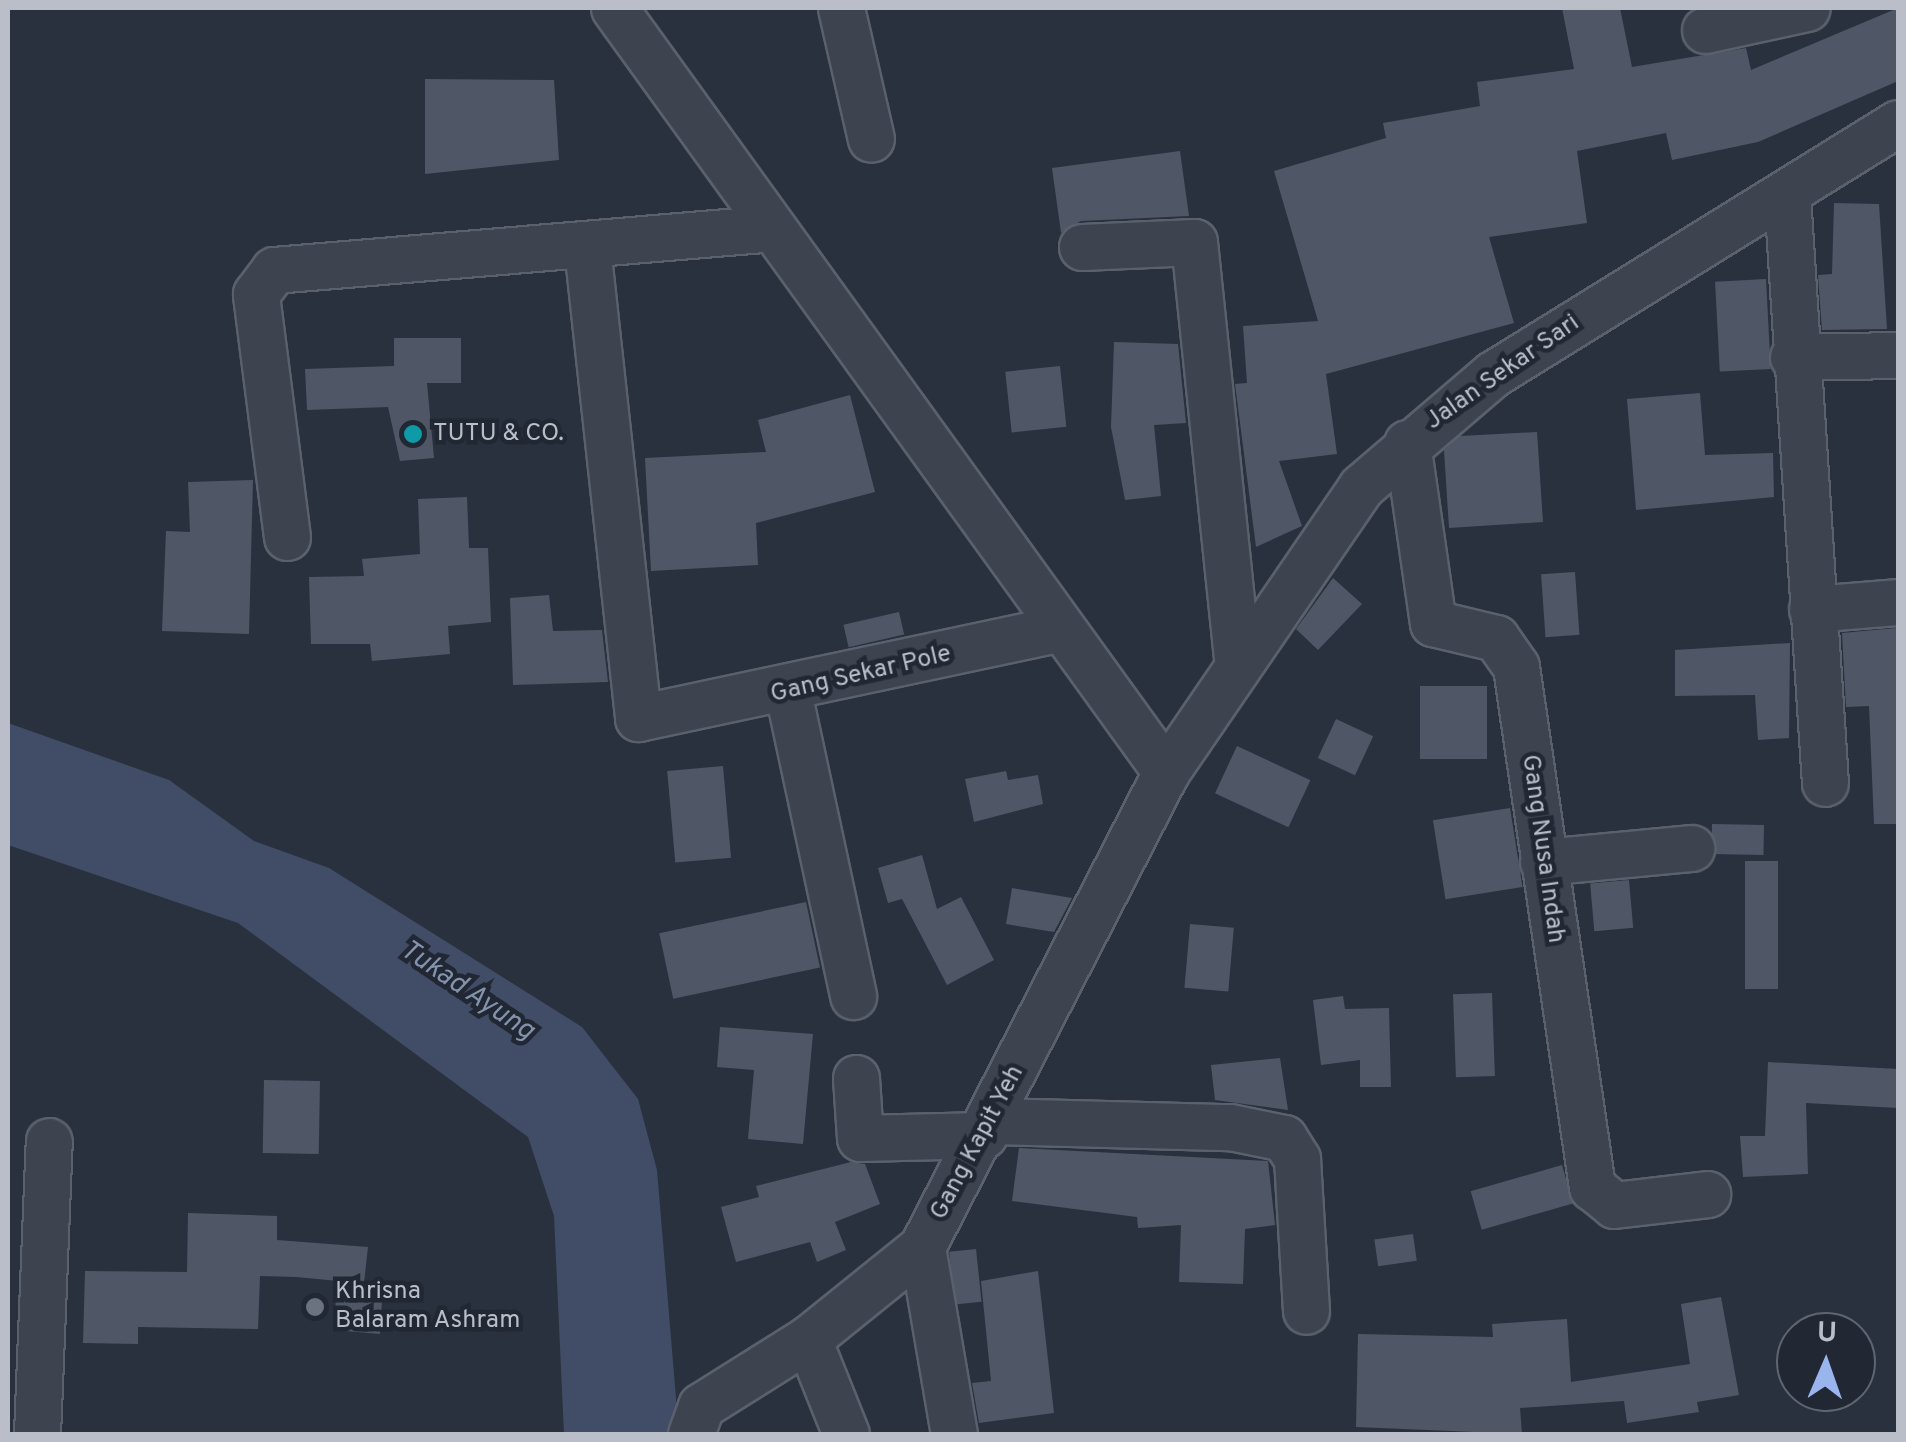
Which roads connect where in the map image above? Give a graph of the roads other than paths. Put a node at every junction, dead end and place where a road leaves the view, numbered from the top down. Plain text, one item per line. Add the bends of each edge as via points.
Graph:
1 (614, 8) edge
2 (841, 8) edge
3 (1807, 8) edge
4 (1705, 30) dead end
5 (1898, 122) edge
6 (870, 140) dead end
7 (1787, 196) junction
8 (771, 228) junction
9 (587, 247) junction
10 (1082, 247) dead end
11 (1898, 355) edge
12 (1793, 357) junction
13 (1407, 443) junction
14 (287, 537) dead end
15 (1898, 602) edge
16 (1812, 609) junction
17 (1055, 629) junction
18 (1236, 657) junction
19 (788, 692) junction
20 (1166, 772) junction
21 (1825, 783) dead end
22 (1690, 848) dead end
23 (1544, 862) junction
24 (853, 996) dead end
25 (856, 1078) dead end
26 (988, 1128) junction
27 (49, 1141) dead end
28 (1707, 1194) dead end
29 (922, 1248) junction
30 (1306, 1310) dead end
31 (808, 1339) junction
32 (27, 1430) edge
33 (690, 1430) edge
34 (846, 1434) edge
35 (954, 1434) edge

1 - 8 street
2 - 6 street
3 - 4 street
5 - 7 street, Jalan Sekar Sari
7 - 12 street
7 - 13 street, Jalan Sekar Sari via 1493,374
8 - 9 street
8 - 17 street
9 - 14 street via 274,270 261,280
9 - 19 street, Gang Sekar Pole via 630,692 638,718
10 - 18 street via 1178,236 1196,249
11 - 12 street
12 - 16 street
13 - 18 street, Jalan Sekar Sari via 1362,487
13 - 23 street, Gang Nusa Indah via 1433,623 1496,638 1516,668
15 - 16 street
16 - 21 street
17 - 19 street, Gang Sekar Pole
17 - 20 street
18 - 20 street, Jalan Sekar Sari
19 - 24 street
20 - 26 street, Gang Kapit Yeh
22 - 23 street
23 - 28 street, Gang Nusa Indah via 1598,1200 1637,1206
25 - 26 street via 860,1138
26 - 29 street, Gang Kapit Yeh
26 - 30 street via 1230,1127 1284,1138 1297,1159
27 - 32 street
29 - 31 street, Gang Kapit Yeh
29 - 35 street
31 - 33 street, Gang Kapit Yeh via 701,1406
31 - 34 street

